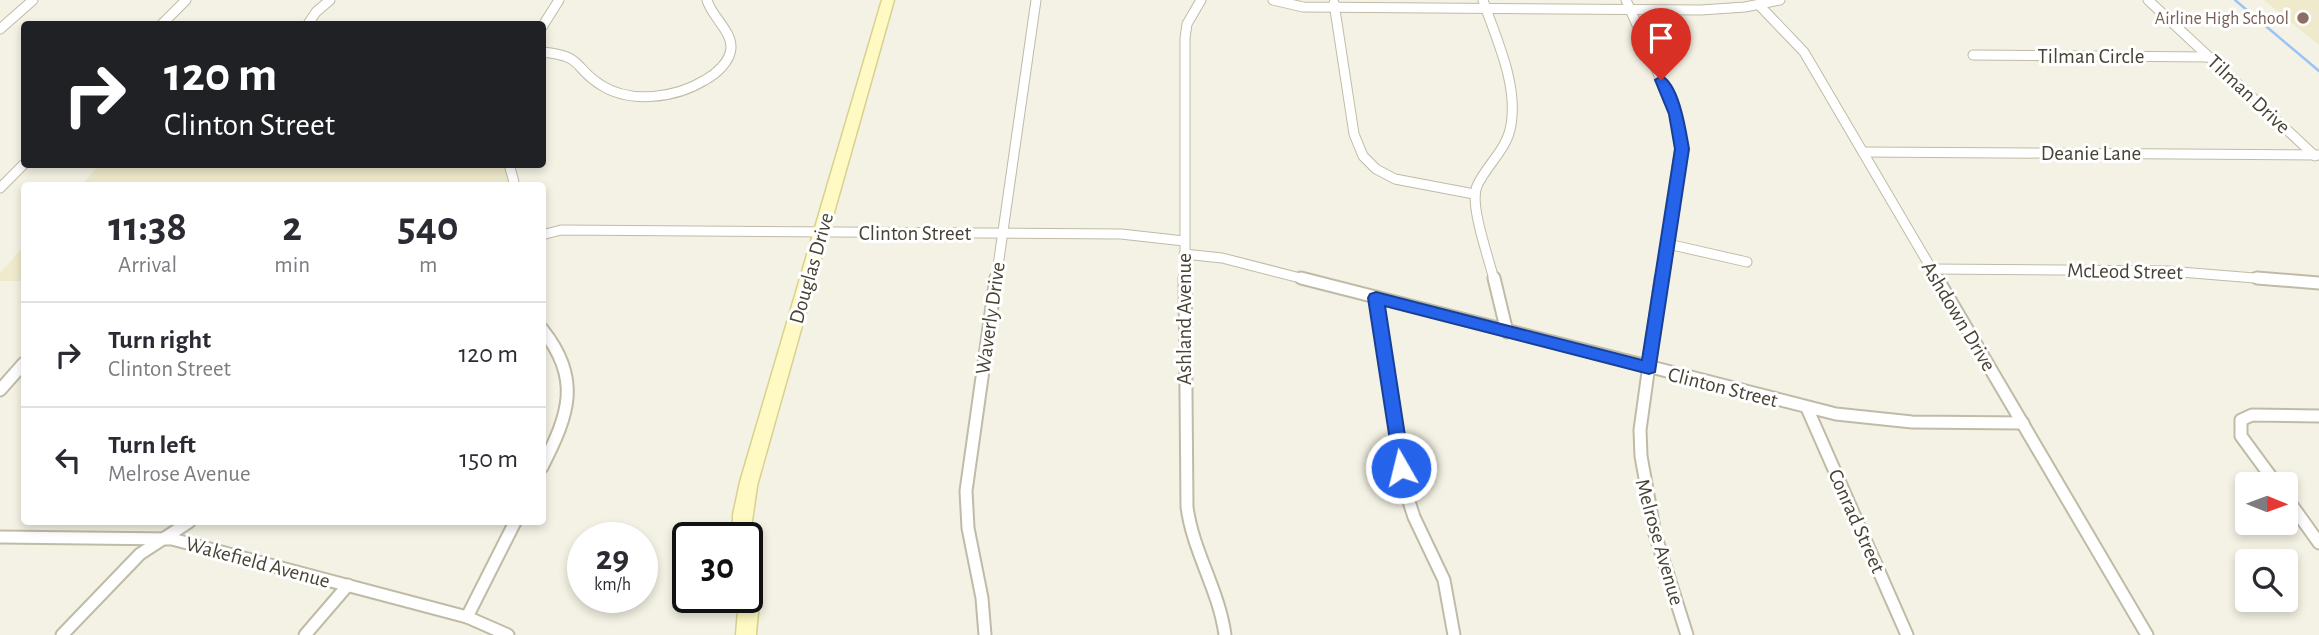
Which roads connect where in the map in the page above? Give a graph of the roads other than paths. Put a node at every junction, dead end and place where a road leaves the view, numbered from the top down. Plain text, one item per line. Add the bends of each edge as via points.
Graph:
1 (33, 0) edge
2 (186, 0) edge
3 (330, 0) edge
4 (559, 0) edge
5 (707, 0) edge
6 (888, 0) edge
7 (1036, 0) edge
8 (1200, 0) edge
9 (1273, 0) edge
10 (1780, 0) edge
11 (2148, 0) edge
12 (1334, 4) edge
13 (1484, 4) edge
14 (1628, 5) edge
15 (1759, 5) junction
16 (165, 21) edge
17 (310, 21) edge
18 (546, 21) edge
19 (0, 29) edge
20 (546, 53) edge
21 (1973, 55) dead end
22 (2209, 57) junction
23 (1863, 152) junction
24 (2317, 156) edge
25 (21, 167) edge
26 (0, 188) edge
27 (1474, 194) junction
28 (546, 227) edge
29 (561, 230) junction
30 (822, 232) junction
31 (1003, 233) junction
32 (546, 234) edge
33 (1184, 241) junction
34 (1668, 244) junction
35 (1184, 254) junction
36 (1747, 262) dead end
37 (1931, 270) junction
38 (2319, 283) edge
39 (1376, 298) junction
40 (1507, 332) junction
41 (546, 334) edge
42 (21, 366) edge
43 (1649, 368) junction
44 (0, 390) edge
45 (1807, 408) junction
46 (2319, 416) edge
47 (2023, 423) junction
48 (546, 458) edge
49 (2267, 472) edge
50 (2298, 513) edge
51 (742, 522) edge
52 (184, 525) edge
53 (513, 525) edge
54 (0, 537) edge
55 (162, 539) junction
56 (2319, 542) edge
57 (348, 585) junction
58 (748, 613) edge
59 (467, 617) junction
60 (62, 635) edge
61 (305, 635) edge
62 (508, 635) edge
63 (746, 635) edge
64 (985, 635) edge
65 (1226, 635) edge
66 (1454, 635) edge
67 (1687, 635) edge
68 (1907, 635) edge
69 (2147, 635) edge

1 - 19 street
2 - 16 street
3 - 17 street
4 - 18 street
5 - 20 street via 708,10 728,36 731,49 719,70 685,89 655,96 620,94 604,88 574,57
6 - 30 street, Douglas Drive
7 - 31 street, Waverly Drive
8 - 33 street, Ashland Avenue via 1185,38
9 - 12 street via 1295,6
10 - 15 street
11 - 22 street, Tilman Drive
12 - 13 street
12 - 27 street via 1354,134 1363,156 1395,179
13 - 14 street
13 - 27 street via 1514,113 1504,146
14 - 15 street via 1716,9
14 - 34 street, Melrose Avenue via 1676,114 1681,139
15 - 23 street, Ashdown Drive via 1804,51
21 - 22 street, Tilman Circle
22 - 24 street, Tilman Drive
23 - 24 street, Deanie Lane
23 - 37 street, Ashdown Drive
25 - 26 street
27 - 40 street
28 - 29 street, Clinton Street
29 - 30 street, Clinton Street
29 - 32 street, Clinton Street
30 - 31 street, Clinton Street
30 - 51 street, Douglas Drive via 749,482
31 - 33 street, Clinton Street via 1121,234
31 - 64 street, Waverly Drive via 964,507 984,604
33 - 35 street, Ashland Avenue
34 - 36 street
34 - 43 street, Melrose Avenue
35 - 39 street, Clinton Street via 1222,258
35 - 65 street, Ashland Avenue via 1187,513 1195,545 1215,587
37 - 38 street, McLeod Street via 2168,271
37 - 47 street, Ashdown Drive
39 - 40 street, Clinton Street
39 - 66 street via 1404,486 1444,580
40 - 43 street, Clinton Street
41 - 48 street via 567,366 570,391 564,420
42 - 44 street
43 - 45 street, Clinton Street
43 - 67 street, Melrose Avenue via 1640,469 1649,514
45 - 47 street, Clinton Street via 1872,419
45 - 68 street, Conrad Street
46 - 49 street via 2252,415 2241,420 2241,436
47 - 69 street, Ashdown Drive
50 - 56 street
52 - 55 street
53 - 59 street
54 - 55 street, Wakefield Avenue
55 - 57 street, Wakefield Avenue
55 - 60 street via 140,554
57 - 59 street, Wakefield Avenue
57 - 61 street
58 - 63 street
59 - 62 street, Wakefield Avenue

